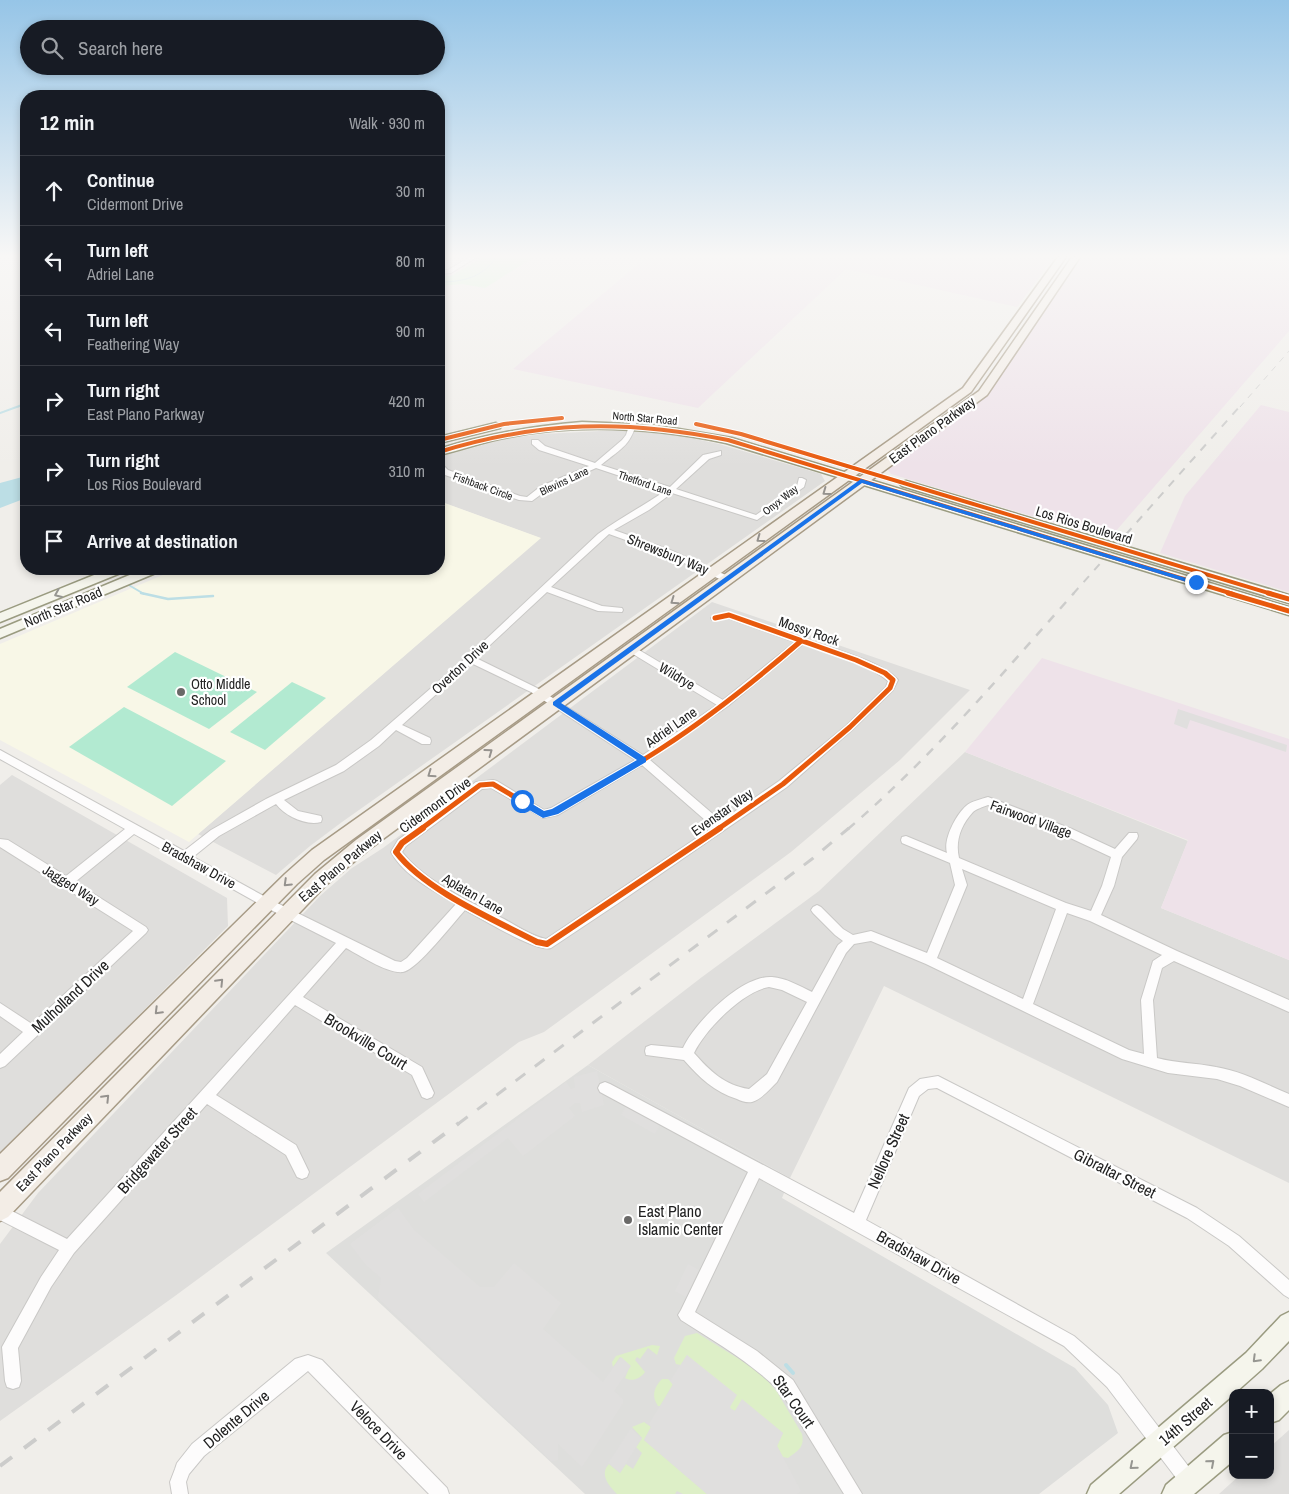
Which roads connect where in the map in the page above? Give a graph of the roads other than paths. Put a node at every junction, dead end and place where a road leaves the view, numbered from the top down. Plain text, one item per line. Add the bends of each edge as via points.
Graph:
1 (1012, 327) edge
2 (1028, 327) edge
3 (1004, 339) junction
4 (1018, 342) junction
5 (977, 380) junction
6 (991, 383) junction
7 (929, 418) junction
8 (634, 421) junction
9 (942, 423) junction
10 (445, 439) edge
11 (535, 442) dead end
12 (445, 450) edge
13 (718, 452) dead end
14 (595, 466) junction
15 (445, 472) edge
16 (859, 475) junction
17 (802, 480) dead end
18 (670, 491) junction
19 (529, 499) joint
20 (757, 518) joint
21 (608, 531) junction
22 (104, 575) edge
23 (140, 575) edge
24 (720, 576) junction
25 (545, 588) junction
26 (1257, 595) junction
27 (1289, 599) edge
28 (619, 610) dead end
29 (1289, 611) edge
30 (0, 618) edge
31 (715, 618) dead end
32 (0, 634) edge
33 (801, 641) junction
34 (631, 649) junction
35 (470, 659) junction
36 (893, 680) joint
37 (549, 699) junction
38 (723, 704) junction
39 (395, 726) junction
40 (426, 741) dead end
41 (0, 754) edge
42 (643, 760) junction
43 (278, 798) junction
44 (543, 814) joint
45 (317, 819) dead end
46 (720, 827) junction
47 (132, 828) junction
48 (1133, 836) dead end
49 (906, 840) dead end
50 (0, 843) edge
51 (396, 852) joint
52 (1117, 855) junction
53 (185, 857) junction
54 (954, 861) junction
55 (67, 882) junction
56 (464, 903) junction
57 (1063, 907) junction
58 (277, 908) junction
59 (817, 910) dead end
60 (1094, 917) junction
61 (142, 930) joint
62 (851, 940) junction
63 (345, 941) junction
64 (547, 944) joint
65 (1173, 955) junction
66 (930, 960) junction
67 (294, 998) junction
68 (815, 1000) junction
69 (1026, 1006) junction
70 (1289, 1006) edge
71 (0, 1009) edge
72 (32, 1031) junction
73 (651, 1051) dead end
74 (686, 1054) junction
75 (1151, 1061) junction
76 (0, 1062) edge
77 (925, 1083) joint
78 (605, 1088) dead end
79 (427, 1094) dead end
80 (206, 1096) junction
81 (1289, 1101) edge
82 (0, 1170) edge
83 (756, 1170) junction
84 (302, 1172) dead end
85 (0, 1210) edge
86 (857, 1223) junction
87 (68, 1248) junction
88 (1289, 1290) edge
89 (1289, 1324) edge
90 (316, 1366) joint
91 (13, 1381) dead end
92 (1289, 1393) edge
93 (1274, 1407) edge
94 (1160, 1443) junction
95 (1229, 1447) edge
96 (1182, 1488) edge
97 (180, 1494) edge
98 (441, 1494) edge
99 (854, 1494) edge
100 (1100, 1494) edge

1 - 3 main road, East Plano Parkway
2 - 4 main road, East Plano Parkway
3 - 4 main road
3 - 5 main road, East Plano Parkway
4 - 6 main road, East Plano Parkway
5 - 6 main road
5 - 7 main road, East Plano Parkway
6 - 9 main road, East Plano Parkway
7 - 9 main road
7 - 16 main road, East Plano Parkway
8 - 10 main road, North Star Road via 594,416 537,420 504,424
8 - 12 main road, North Star Road via 536,429 481,439
8 - 14 street, Blevins Lane via 625,442
8 - 16 main road, North Star Road via 679,430 719,433
9 - 16 main road, East Plano Parkway
11 - 14 street, Thetford Lane via 542,448
13 - 18 street, Overton Drive via 706,458
14 - 18 street, Thetford Lane
14 - 19 street, Blevins Lane via 544,488
15 - 19 street, Fishback Circle
16 - 24 main road, East Plano Parkway
16 - 26 main road, Los Rios Boulevard
17 - 20 street, Onyx Way via 800,487
18 - 20 street, Thetford Lane
18 - 21 street, Overton Drive
21 - 24 street, Shrewsbury Way via 660,549
21 - 25 street, Overton Drive
22 -> 30 main road, North Star Road
23 - 32 main road, North Star Road
24 - 34 main road, East Plano Parkway
24 -> 37 main road, East Plano Parkway
25 - 28 street via 601,609
25 - 35 street, Overton Drive
26 - 27 main road, Los Rios Boulevard
26 - 29 main road, Los Rios Boulevard
31 - 33 street, Mossy Rock via 729,615
33 - 36 street, Mossy Rock via 856,660
33 - 38 street, Adriel Lane
34 - 37 main road, East Plano Parkway
34 - 38 street, Wildrye
35 - 37 street via 521,682
35 - 39 street, Overton Drive
36 - 46 street, Evenstar Way via 874,705 818,756
37 - 42 street
37 - 58 main road, East Plano Parkway via 332,845 302,869
38 - 42 street, Adriel Lane
39 - 40 street
39 - 43 street, Overton Drive via 340,768
41 - 47 street, Bradshaw Drive
42 - 44 street, Adriel Lane via 554,812
42 - 46 street
43 - 45 street via 282,807 291,812 303,818
43 - 53 street, Overton Drive via 215,833
44 - 51 street, Cidermont Drive via 493,784 480,785 402,842
46 - 64 street, Evenstar Way
47 - 53 street, Bradshaw Drive
47 - 55 street
48 - 52 street
49 - 54 street
50 - 55 street, Jagged Way
51 - 56 street, Aplatan Lane via 399,859 418,875
52 - 54 street, Fairwood Village via 1068,832 988,802 970,808 955,829 951,848
52 - 60 street
53 - 58 street, Bradshaw Drive
54 - 57 street
54 - 66 street, Fairwood Village via 961,885
55 - 61 street, Jagged Way
56 - 63 street, Bradshaw Drive via 419,955 402,967 385,963
56 - 64 street, Aplatan Lane via 537,942
57 - 60 street
57 - 69 street
58 - 63 street, Bradshaw Drive
58 -> 82 main road, East Plano Parkway
85 -> 58 main road, East Plano Parkway
59 - 62 street
60 - 65 street
61 - 72 street, Mulholland Drive
62 - 66 street via 871,936
62 - 68 street via 842,949
63 - 67 street, Bridgewater Street
65 - 70 street
65 - 75 street via 1157,965 1147,1000
66 - 69 street
67 - 79 street, Brookville Court via 417,1071
67 - 80 street, Bridgewater Street
68 - 74 street via 770,982 754,986 710,1019 693,1039
68 - 74 street via 772,1078 750,1096 725,1089
69 - 75 street via 1127,1054
71 - 72 street
72 - 76 street, Mulholland Drive
73 - 74 street
75 - 81 street via 1242,1080
77 - 86 street, Nellore Street via 914,1092
77 - 88 street, Gibraltar Street via 938,1082 971,1098 1192,1213 1234,1242
78 - 83 street, Bradshaw Drive
80 - 84 street via 291,1150
80 - 87 street, Bridgewater Street
83 - 86 street, Bradshaw Drive
83 - 99 street, Star Court via 686,1315 756,1358 787,1386
85 - 87 street
86 - 94 street, Bradshaw Drive via 1069,1341 1113,1381
87 - 91 street, Bridgewater Street via 10,1347
89 -> 94 main road, 14th Street via 1254,1361
90 - 97 street, Dolente Drive via 301,1365 198,1450 182,1470 178,1482
90 - 98 street, Veloce Drive
92 - 93 main road
94 - 96 street, Bradshaw Drive
94 -> 100 main road, 14th Street
96 -> 95 main road

